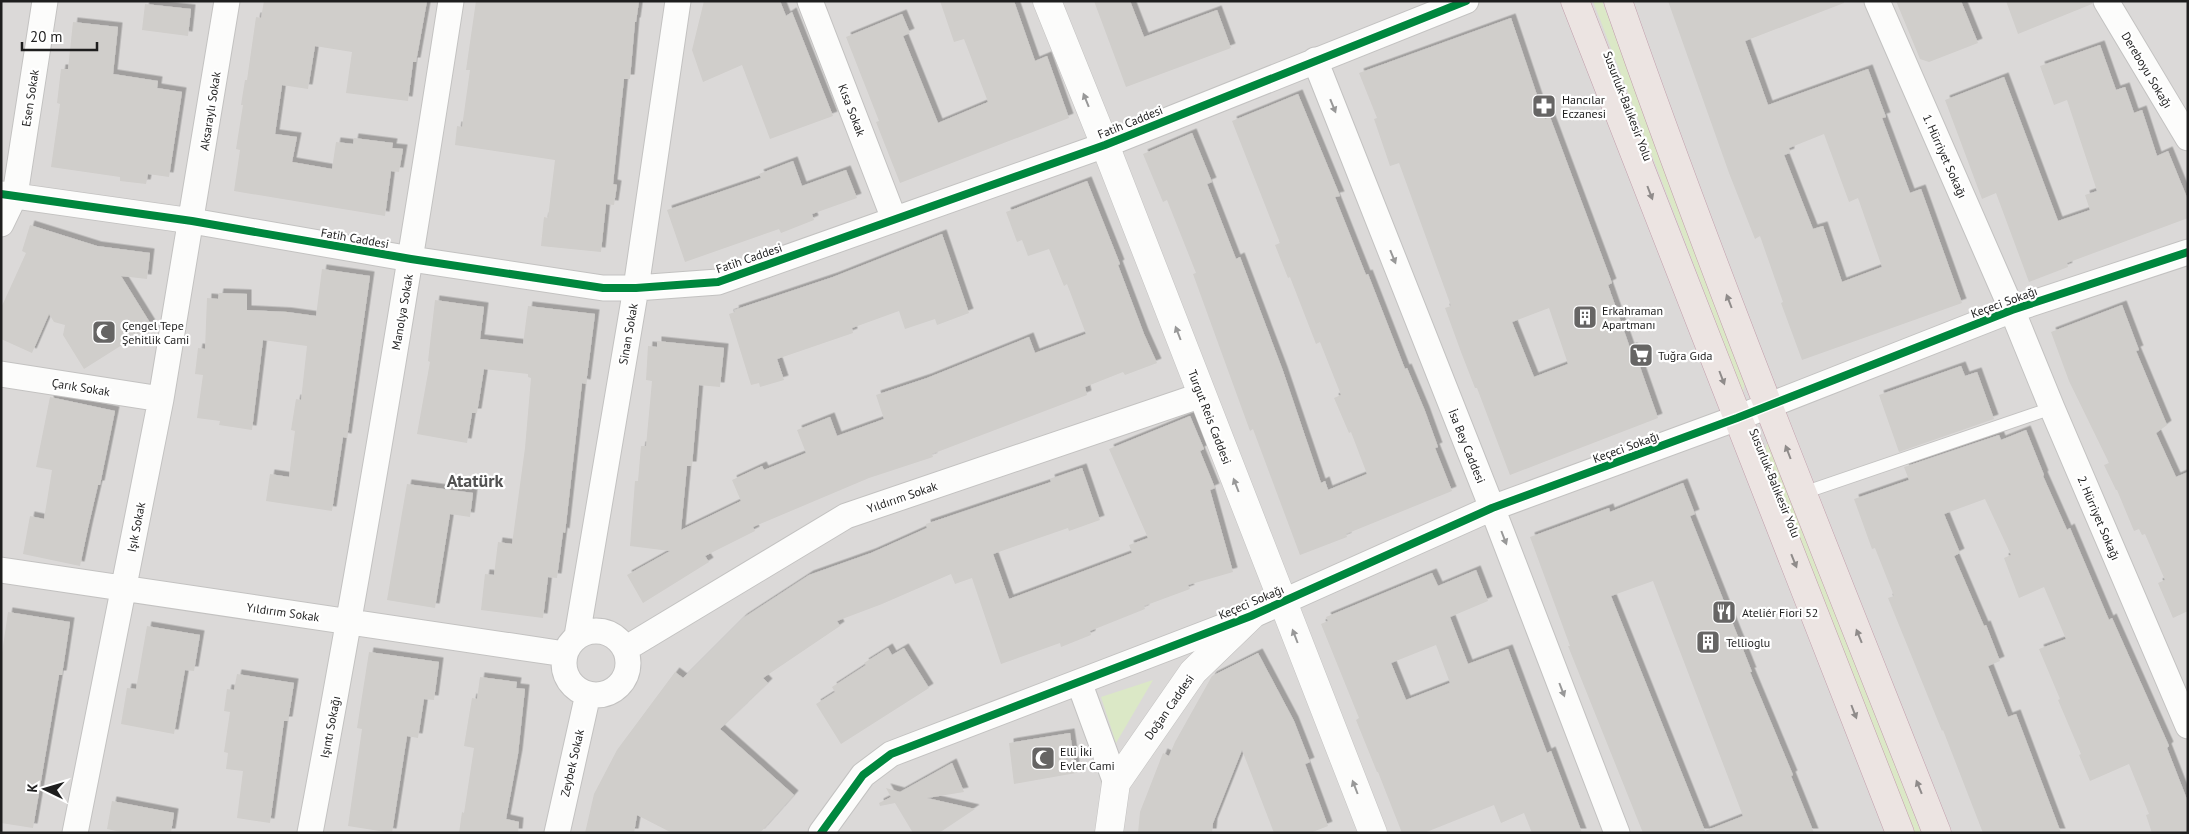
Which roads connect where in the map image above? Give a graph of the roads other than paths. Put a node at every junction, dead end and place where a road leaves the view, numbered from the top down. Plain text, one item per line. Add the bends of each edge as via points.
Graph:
1 (45, 1) edge
2 (227, 1) edge
3 (451, 1) edge
4 (678, 1) edge
5 (810, 1) edge
6 (1047, 1) edge
7 (1466, 1) edge
8 (1575, 1) edge
9 (1618, 1) edge
10 (1877, 1) edge
11 (2106, 1) edge
12 (1315, 60) junction
13 (2188, 138) edge
14 (1104, 145) junction
15 (8, 194) edge
16 (894, 219) junction
17 (192, 222) junction
18 (1, 224) edge
19 (2188, 252) edge
20 (411, 259) junction
21 (636, 288) junction
22 (2012, 310) junction
23 (1, 374) edge
24 (1202, 395) junction
25 (161, 399) junction
26 (1768, 406) junction
27 (2052, 408) junction
28 (1737, 418) junction
29 (1803, 493) junction
30 (1492, 508) junction
31 (1, 570) edge
32 (123, 588) junction
33 (1282, 601) junction
34 (1251, 616) junction
35 (350, 621) junction
36 (571, 645) junction
37 (625, 649) junction
38 (1079, 682) junction
39 (588, 694) junction
40 (2188, 726) edge
41 (1116, 783) junction
42 (75, 833) edge
43 (310, 833) edge
44 (556, 833) edge
45 (820, 833) edge
46 (1109, 833) edge
47 (1373, 833) edge
48 (1617, 833) edge
49 (1900, 833) edge
50 (1937, 833) edge

1 - 15 street, Esen Sokak
2 - 17 street, Aksaraylı Sokak
3 - 20 street, Manolya Sokak
4 - 21 street, Sinan Sokak
5 - 16 street, Kısa Sokak
14 -> 6 street, Turgut Reis Caddesi
7 - 12 street, Fatih Caddesi
8 -> 28 highway, Susurluk-Balıkesir Yolu
26 -> 9 highway, Susurluk-Balıkesir Yolu
10 - 22 street, 1. Hürriyet Sokağı
11 - 13 street, Dereboyu Sokağı
12 - 14 street, Fatih Caddesi
12 -> 30 street, İsa Bey Caddesi
14 - 16 street, Fatih Caddesi
24 -> 14 street, Turgut Reis Caddesi
15 - 17 street, Fatih Caddesi
15 - 18 street, Esen Sokak
16 - 21 street, Fatih Caddesi via 718,282
17 - 20 street, Fatih Caddesi
17 - 25 street, Işık Sokak
19 - 22 street, Keçeci Sokağı
20 - 21 street, Fatih Caddesi via 603,288
20 - 35 street, Manolya Sokak
21 - 36 street, Sinan Sokak
22 - 26 street, Keçeci Sokağı
22 - 27 street, 2. Hürriyet Sokağı
23 - 25 street, Çarık Sokak
33 -> 24 street, Turgut Reis Caddesi
24 - 37 street, Yıldırım Sokak via 846,516
25 - 32 street, Işık Sokak
26 - 28 street, Keçeci Sokağı
29 -> 26 highway, Susurluk-Balıkesir Yolu
27 - 29 lane
27 - 40 street, 2. Hürriyet Sokağı
28 - 30 street, Keçeci Sokağı
28 -> 49 highway, Susurluk-Balıkesir Yolu
50 -> 29 highway, Susurluk-Balıkesir Yolu
30 - 33 street, Keçeci Sokağı
30 -> 48 street, İsa Bey Caddesi
31 - 32 street, Yıldırım Sokak
32 - 35 street, Yıldırım Sokak
32 - 42 street, Işık Sokak
33 - 34 street, Keçeci Sokağı
47 -> 33 street, Turgut Reis Caddesi
34 - 38 street, Keçeci Sokağı
34 - 41 street, Doğan Caddesi via 1193,672
35 - 36 street, Yıldırım Sokak
35 - 43 street, Işıntı Sokağı
36 - 37 street via 588,631 599,630 610,633
36 - 39 street via 564,665 571,684
37 - 39 street via 627,671 617,688 608,693
38 - 41 street, Doğan Caddesi
38 - 45 street, Keçeci Sokağı via 891,754 863,775
39 - 44 street, Zeybek Sokak
41 - 46 street, Doğan Caddesi

